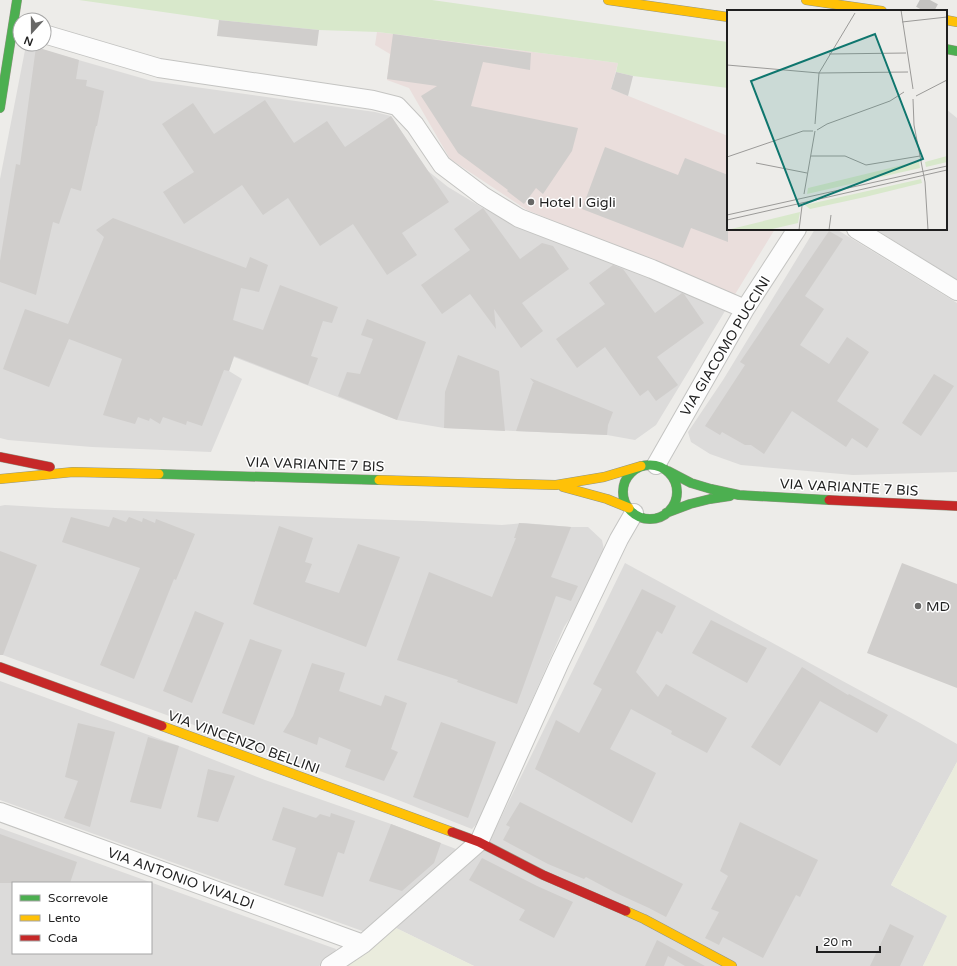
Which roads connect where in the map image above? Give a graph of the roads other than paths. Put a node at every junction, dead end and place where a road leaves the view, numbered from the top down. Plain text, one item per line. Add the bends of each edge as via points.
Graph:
1 (16, 0) edge
2 (608, 0) edge
3 (806, 0) edge
4 (875, 10) edge
5 (16, 12) edge
6 (727, 17) edge
7 (947, 20) edge
8 (957, 22) edge
9 (52, 36) edge
10 (12, 46) edge
11 (947, 49) edge
12 (957, 51) edge
13 (0, 108) edge
14 (796, 230) edge
15 (858, 230) edge
16 (957, 291) edge
17 (745, 310) junction
18 (0, 457) edge
19 (655, 467) junction
20 (73, 472) junction
21 (0, 479) edge
22 (556, 485) junction
23 (739, 495) junction
24 (957, 506) edge
25 (632, 511) junction
26 (666, 513) junction
27 (0, 667) edge
28 (0, 812) edge
29 (479, 842) junction
30 (363, 944) junction
31 (330, 966) edge
32 (732, 966) edge

1 - 5 main road
2 - 6 main road
3 - 4 main road
7 - 8 main road
9 - 17 street via 160,68 373,100 397,106 415,125 442,165 483,196 520,218
10 - 13 main road
11 - 12 main road
14 - 17 street, VIA GIACOMO PUCCINI
15 - 16 street
17 - 19 street, VIA GIACOMO PUCCINI
18 - 20 main road, VIA VARIANTE 7 BIS
19 - 22 main road, VIA VARIANTE 7 BIS
19 - 23 main road, VIA VARIANTE 7 BIS via 691,483
19 - 25 main road via 634,470 625,481 624,495
19 - 26 main road via 673,477 676,485 676,500
20 - 21 main road, VIA VARIANTE 7 BIS
20 - 22 main road, VIA VARIANTE 7 BIS
22 - 25 main road, VIA VARIANTE 7 BIS via 607,499
23 - 24 main road, VIA VARIANTE 7 BIS
23 - 26 main road, VIA VARIANTE 7 BIS via 710,499
25 - 26 main road, VIA VARIANTE 7 BIS via 650,518
25 - 29 street
27 - 29 main road, VIA VINCENZO BELLINI
28 - 30 street, VIA ANTONIO VIVALDI
29 - 30 street
29 - 32 main road, VIA VINCENZO BELLINI via 543,875 644,919
30 - 31 street

